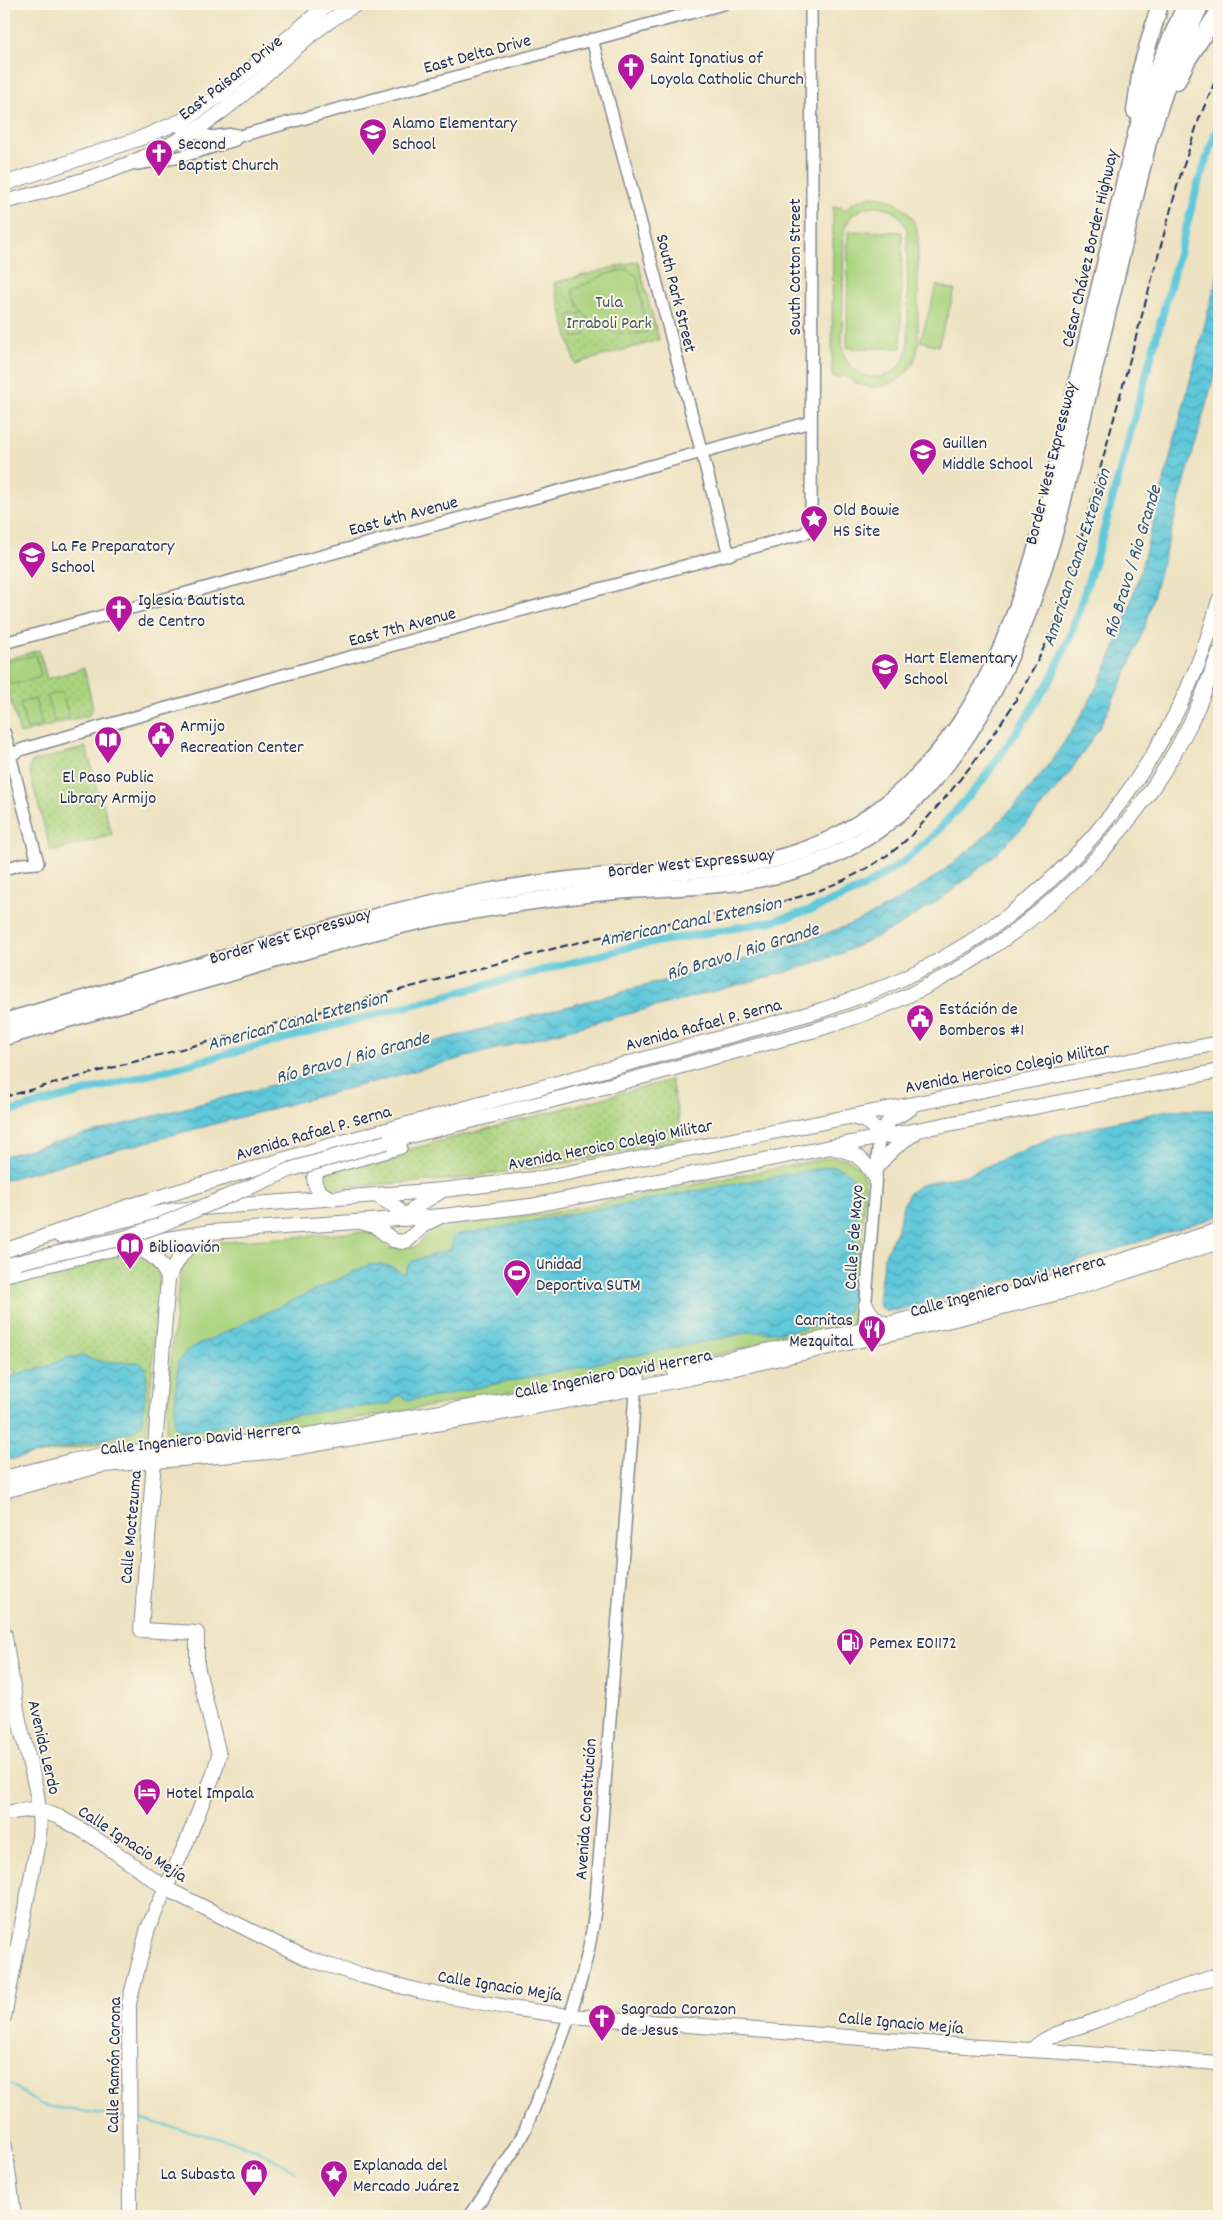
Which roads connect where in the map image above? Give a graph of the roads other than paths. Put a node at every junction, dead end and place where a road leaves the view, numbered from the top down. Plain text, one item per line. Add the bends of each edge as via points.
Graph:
1 (328, 4) edge
2 (357, 4) edge
3 (723, 4) edge
4 (811, 4) edge
5 (1160, 4) edge
6 (1186, 4) edge
7 (1201, 4) edge
8 (1219, 12) edge
9 (592, 39) junction
10 (174, 125) junction
11 (193, 132) junction
12 (240, 136) junction
13 (1148, 142) junction
14 (128, 166) junction
15 (1131, 173) junction
16 (4, 184) edge
17 (4, 202) edge
18 (811, 422) junction
19 (702, 452) junction
20 (1063, 470) junction
21 (809, 530) joint
22 (729, 555) junction
23 (1219, 600) edge
24 (4, 643) edge
25 (1219, 653) edge
26 (4, 732) edge
27 (7, 756) edge
28 (4, 869) edge
29 (4, 1022) edge
30 (4, 1037) edge
31 (1219, 1043) edge
32 (1219, 1071) edge
33 (924, 1102) junction
34 (510, 1110) junction
35 (849, 1117) junction
36 (923, 1130) junction
37 (879, 1137) junction
38 (831, 1147) junction
39 (876, 1173) junction
40 (443, 1190) junction
41 (375, 1195) junction
42 (330, 1198) junction
43 (442, 1216) junction
44 (404, 1219) junction
45 (361, 1222) junction
46 (1219, 1230) edge
47 (210, 1232) junction
48 (1219, 1242) edge
49 (25, 1245) junction
50 (126, 1246) junction
51 (4, 1251) edge
52 (4, 1266) edge
53 (4, 1275) edge
54 (168, 1278) junction
55 (866, 1305) junction
56 (887, 1324) junction
57 (863, 1335) junction
58 (634, 1383) junction
59 (156, 1455) junction
60 (71, 1461) junction
61 (4, 1471) edge
62 (33, 1472) junction
63 (4, 1478) edge
64 (50, 1478) junction
65 (4, 1491) edge
66 (4, 1632) edge
67 (197, 1633) joint
68 (40, 1810) junction
69 (4, 1813) edge
70 (167, 1889) junction
71 (1219, 1975) edge
72 (570, 2016) junction
73 (4, 2017) edge
74 (1033, 2049) junction
75 (1219, 2063) edge
76 (4, 2140) edge
77 (14, 2216) edge
78 (130, 2216) edge
79 (470, 2216) edge

1 - 10 main road, East Paisano Drive via 211,102
2 - 11 main road, East Paisano Drive via 325,25 218,115
3 - 9 street, East Delta Drive
4 - 18 street, South Cotton Street
5 - 15 highway via 1141,69
6 - 15 highway, César Chávez Border Highway via 1155,75 1141,117
7 - 13 highway via 1170,72
8 - 13 highway via 1188,59
9 - 12 street, East Delta Drive
9 - 19 street, South Park Street
10 - 11 street, East Delta Drive
10 - 16 main road, East Paisano Drive
11 - 12 street, East Delta Drive via 212,137
11 - 14 main road, East Paisano Drive
12 - 14 street, East Delta Drive via 234,141 180,157
13 - 15 highway
14 - 17 main road, East Paisano Drive
15 - 20 highway, César Chávez Border Highway
18 - 19 street, East 6th Avenue
18 - 21 street, South Cotton Street
19 - 22 street, South Park Street
19 - 24 street, East 6th Avenue
20 - 29 highway, César Chávez Border Highway via 1019,605 971,706 942,749 904,790 878,812 841,834 786,856 744,865 570,880 503,889 402,909
20 - 30 highway, Border West Expressway via 1048,558 1033,603 1000,679 976,722 942,770 908,806 845,850 803,867 759,878 544,899 396,926
21 - 22 street, East 7th Avenue via 802,535
22 - 27 street, East 7th Avenue via 265,680
23 - 49 main road, Avenida Rafael P. Serna via 1206,643 1178,709 1120,803 1095,835 1040,889 951,954 893,983 822,1010 325,1147 127,1206
25 - 34 main road, Avenida Rafael P. Serna via 1190,724 1163,772 1124,825 1044,908 966,964 917,991 853,1017
26 - 27 main road
27 - 28 street via 38,863
31 - 33 main road, Avenida Heroico Colegio Militar
32 - 36 main road
33 - 35 main road, Avenida Heroico Colegio Militar
33 - 37 main road via 889,1121
34 - 42 main road via 482,1124 322,1168 316,1173 314,1183
34 - 52 main road, Avenida Rafael P. Serna, bridge via 292,1169 124,1238
35 - 37 main road via 869,1122
35 - 40 main road, Avenida Heroico Colegio Militar via 542,1178
36 - 37 main road
36 - 39 main road via 902,1140 888,1153
37 - 38 main road
37 - 39 street, Calle 5 de Mayo
38 - 39 main road via 856,1154
38 - 43 main road via 547,1203
39 - 55 street, Calle 5 de Mayo
40 - 41 main road, Avenida Heroico Colegio Militar
40 - 44 main road via 415,1207
41 - 42 main road, Avenida Heroico Colegio Militar
41 - 44 main road via 397,1208
42 - 49 main road, Avenida Heroico Colegio Militar via 176,1210
43 - 44 main road
43 - 45 main road via 425,1224 402,1242 393,1240 375,1226
44 - 45 main road
45 - 47 main road
46 - 56 main road, Calle Ingeniero David Herrera via 1038,1287
47 - 50 main road
47 - 54 main road, Calle Moctezuma via 192,1242
48 - 57 main road, Calle Ingeniero David Herrera via 1066,1291
49 - 51 main road, Avenida Heroico Colegio Militar
50 - 53 main road
50 - 54 main road via 155,1257
54 - 59 main road, Calle Moctezuma
55 - 56 main road via 870,1314
55 - 57 street, Calle 5 de Mayo
56 - 57 main road, Calle Ingeniero David Herrera
57 - 58 main road, Calle Ingeniero David Herrera via 690,1378
58 - 59 main road, Calle Ingeniero David Herrera via 278,1440
58 - 72 street, Avenida Constitución via 594,1924 583,1977
59 - 60 main road, Calle Ingeniero David Herrera via 108,1454
59 - 64 main road, Calle Ingeniero David Herrera
59 - 67 main road, Calle Moctezuma via 141,1630
60 - 61 main road via 61,1459
60 - 62 main road, Calle Ingeniero David Herrera
62 - 63 main road, Calle Ingeniero David Herrera
62 - 64 main road via 45,1473
64 - 65 main road, Calle Ingeniero David Herrera
66 - 68 main road, Avenida Lerdo via 19,1720
67 - 70 main road, Calle Ramón Corona via 196,1660 219,1754
68 - 69 main road, Calle Ignacio Mejía
68 - 70 main road, Calle Ignacio Mejía via 78,1827
68 - 73 main road, Avenida Lerdo via 39,1837
70 - 72 main road, Calle Ignacio Mejía via 310,1959 358,1975 460,2000
70 - 78 main road, Calle Ramón Corona via 148,1928 130,2003
71 - 74 main road via 1153,1996 1051,2036
72 - 74 main road, Calle Ignacio Mejía via 980,2048
72 - 79 street, Avenida Constitución via 525,2130
74 - 75 main road, Calle Ignacio Mejía
76 - 77 main road

